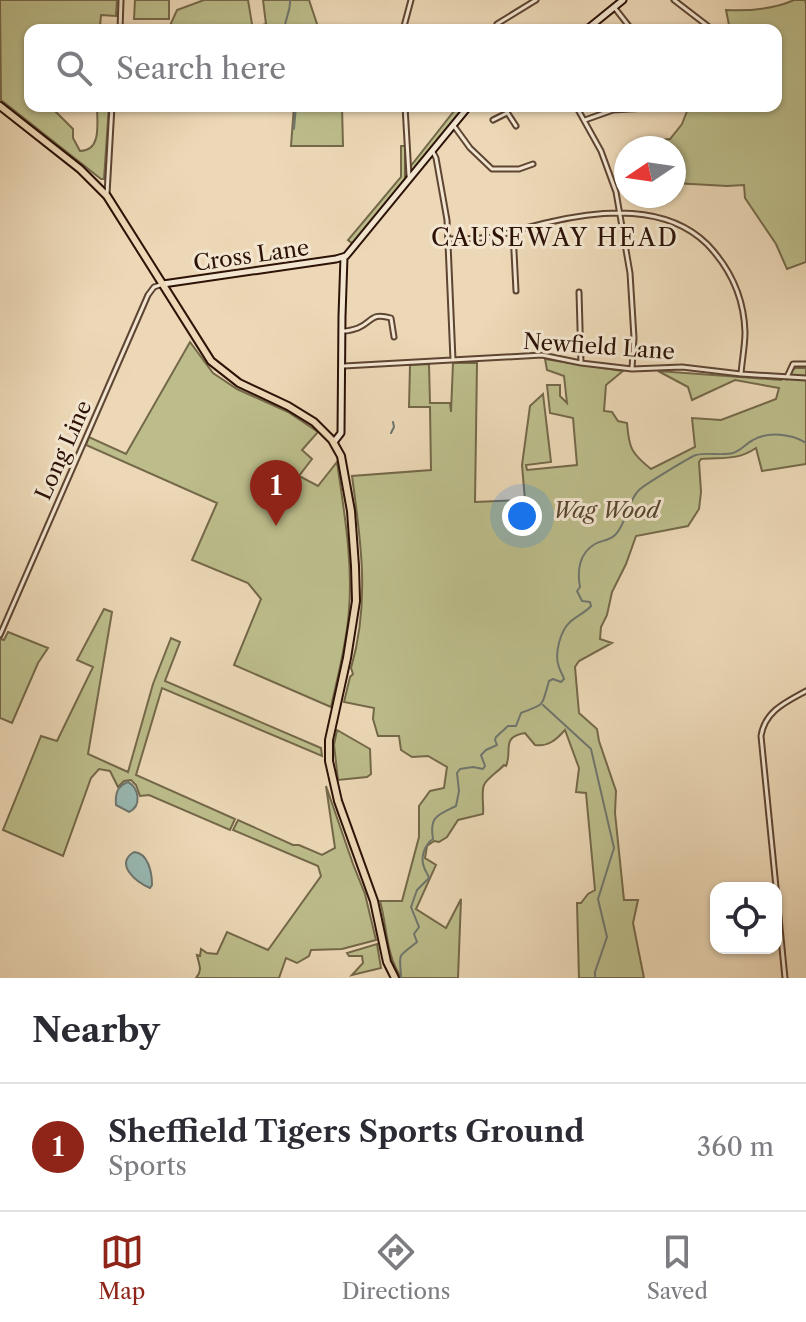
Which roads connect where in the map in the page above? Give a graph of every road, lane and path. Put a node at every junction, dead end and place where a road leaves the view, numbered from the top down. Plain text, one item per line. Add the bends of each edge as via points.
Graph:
1 (121, 0) edge
2 (411, 0) edge
3 (536, 0) edge
4 (623, 0) edge
5 (674, 0) edge
6 (614, 7) junction
7 (120, 24) edge
8 (405, 24) edge
9 (499, 24) edge
10 (593, 24) edge
11 (627, 24) edge
12 (705, 24) edge
13 (0, 106) edge
14 (112, 112) edge
15 (405, 112) edge
16 (464, 112) edge
17 (580, 112) edge
18 (607, 112) edge
19 (507, 113) joint
20 (493, 120) dead end
21 (585, 120) junction
22 (454, 126) junction
23 (516, 126) dead end
24 (433, 152) junction
25 (533, 164) dead end
26 (410, 180) junction
27 (107, 196) junction
28 (621, 213) junction
29 (513, 232) junction
30 (448, 239) junction
31 (344, 257) junction
32 (163, 284) junction
33 (516, 291) dead end
34 (579, 292) dead end
35 (342, 331) junction
36 (394, 337) dead end
37 (453, 360) junction
38 (581, 363) junction
39 (806, 364) edge
40 (342, 366) junction
41 (632, 369) junction
42 (741, 374) junction
43 (787, 377) junction
44 (806, 378) edge
45 (334, 442) junction
46 (0, 635) edge
47 (806, 691) edge
48 (395, 978) edge
49 (785, 978) edge

1 - 7 street
2 - 8 street
3 - 9 street
4 - 6 street
5 - 12 street
6 - 10 street
6 - 11 street
13 - 27 main road
14 - 27 street
15 - 26 street
16 - 22 street
17 - 21 street
18 - 21 street
19 - 20 street
19 - 23 street
21 - 28 street via 606,162
22 - 24 street
22 - 25 street via 492,169
24 - 26 street
24 - 30 street
26 - 31 street
27 - 32 main road
28 - 29 street
28 - 41 street via 631,293
28 - 42 street via 680,226 703,240 723,262 743,319
29 - 30 street
29 - 33 street
30 - 37 street
31 - 32 street, Cross Lane
31 - 35 street
32 - 45 main road via 218,368 307,416
32 - 46 street, Long Line via 148,295
34 - 38 street
35 - 36 street via 386,316
35 - 40 street
37 - 38 street, Newfield Lane via 542,355
37 - 40 street, Newfield Lane
38 - 41 street, Newfield Lane
39 - 43 street via 793,364
40 - 45 street via 341,433
41 - 42 street, Newfield Lane via 682,367
42 - 43 street, Newfield Lane
43 - 44 street, Newfield Lane
45 - 48 main road via 346,482 356,590 329,761
47 - 49 street via 775,710 761,736

